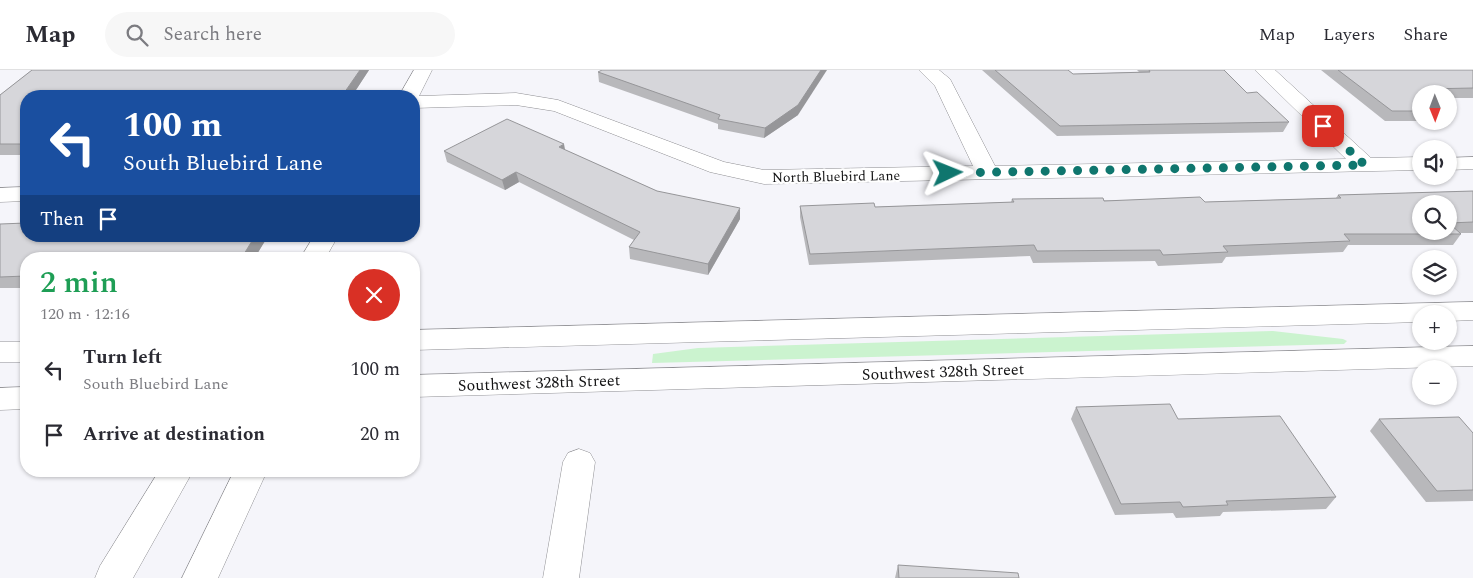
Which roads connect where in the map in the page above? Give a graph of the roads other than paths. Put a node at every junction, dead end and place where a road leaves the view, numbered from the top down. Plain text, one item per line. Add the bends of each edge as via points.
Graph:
1 (423, 70) edge
2 (928, 70) edge
3 (1264, 70) edge
4 (412, 90) edge
5 (420, 102) edge
6 (1473, 163) edge
7 (1412, 164) edge
8 (1457, 164) edge
9 (1365, 165) junction
10 (987, 172) junction
11 (20, 194) edge
12 (0, 195) edge
13 (1473, 311) edge
14 (1457, 312) edge
15 (1412, 313) edge
16 (420, 340) edge
17 (0, 352) edge
18 (20, 352) edge
19 (1465, 353) edge
20 (420, 386) edge
21 (20, 398) edge
22 (0, 399) edge
23 (578, 462) dead end
24 (173, 477) edge
25 (249, 477) edge
26 (113, 578) edge
27 (200, 578) edge
28 (561, 578) edge

1 - 4 street
2 - 10 street via 942,83
3 - 9 street
5 - 10 street, North Bluebird Lane via 516,99 558,106 718,167 764,177
6 - 8 street
7 - 9 street, North Bluebird Lane
9 - 10 street, North Bluebird Lane
11 - 12 street
13 - 14 street
15 - 16 street
17 - 18 street
19 - 20 street, Southwest 328th Street
21 - 22 street
23 - 28 street
24 - 26 street
25 - 27 street

